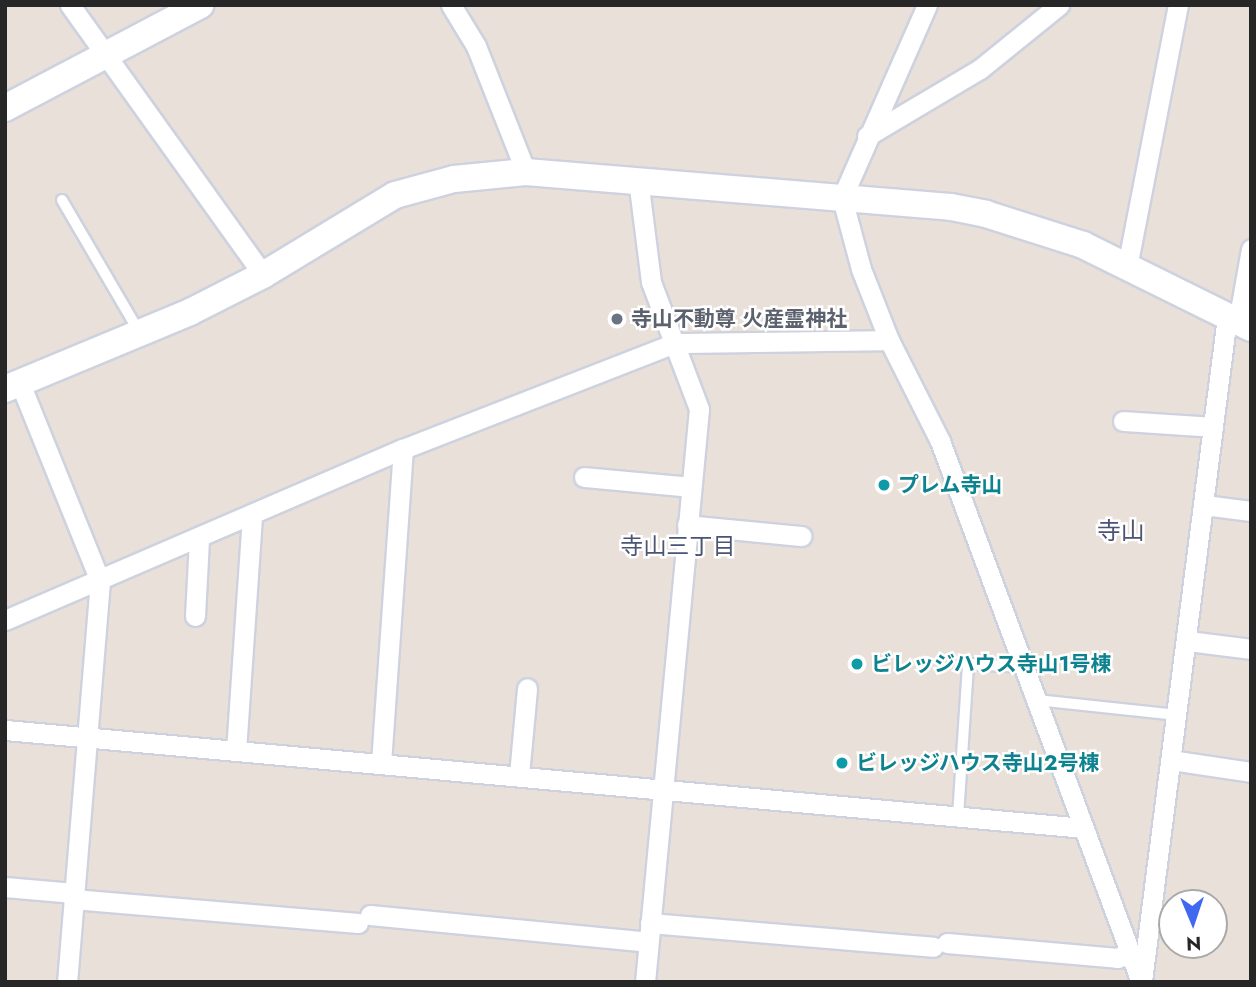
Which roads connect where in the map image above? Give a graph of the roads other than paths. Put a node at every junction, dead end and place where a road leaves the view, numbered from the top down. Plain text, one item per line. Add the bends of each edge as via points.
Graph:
1 (70, 5) edge
2 (200, 5) edge
3 (451, 5) edge
4 (926, 5) edge
5 (1059, 5) edge
6 (1178, 5) edge
7 (106, 53) junction
8 (5, 107) edge
9 (867, 136) junction
10 (526, 172) junction
11 (638, 179) junction
12 (842, 198) junction
13 (62, 200) dead end
14 (1251, 249) edge
15 (1127, 267) junction
16 (263, 275) junction
17 (1239, 322) edge
18 (139, 333) junction
19 (889, 340) junction
20 (675, 343) junction
21 (13, 386) edge
22 (1123, 421) dead end
23 (1213, 426) junction
24 (403, 450) junction
25 (584, 477) dead end
26 (691, 487) junction
27 (1203, 505) junction
28 (1251, 511) edge
29 (252, 518) junction
30 (687, 524) junction
31 (801, 537) dead end
32 (199, 540) junction
33 (100, 581) junction
34 (195, 616) dead end
35 (5, 620) edge
36 (1188, 641) junction
37 (1251, 649) edge
38 (1025, 667) junction
39 (527, 688) dead end
40 (1037, 700) junction
41 (1178, 715) junction
42 (5, 730) edge
43 (89, 738) junction
44 (236, 751) junction
45 (1171, 760) junction
46 (381, 763) junction
47 (1251, 772) edge
48 (519, 775) junction
49 (661, 787) junction
50 (958, 816) junction
51 (1084, 828) junction
52 (5, 887) edge
53 (73, 896) junction
54 (649, 933) junction
55 (1131, 953) junction
56 (66, 982) edge
57 (645, 982) edge
58 (1141, 982) edge

1 - 7 street
2 - 7 street
3 - 10 street via 476,46
4 - 9 street
5 - 9 street via 980,69
6 - 15 street
7 - 8 street
7 - 16 street
9 - 12 street
10 - 11 street
10 - 16 street via 454,179 395,195
11 - 12 street
11 - 20 street via 651,282
12 - 15 street via 986,214 1072,241
12 - 19 street
13 - 18 lane
14 - 17 street
15 - 17 street
16 - 18 street
17 - 23 street
18 - 21 street
19 - 20 street
19 - 38 street via 940,440
20 - 24 street
20 - 26 street via 698,409
21 - 33 street
22 - 23 street
23 - 27 street
24 - 29 street
24 - 46 street
25 - 26 street
26 - 30 street
27 - 28 street
27 - 36 street
29 - 32 street
29 - 44 street
30 - 31 street
30 - 49 street
32 - 33 street
32 - 34 street
33 - 35 street
33 - 43 street
36 - 37 street
36 - 41 street
38 - 40 street
38 - 50 lane via 968,664
39 - 48 street
40 - 41 lane
40 - 51 street
41 - 45 street
42 - 43 street
43 - 44 street
43 - 53 street
44 - 46 street
45 - 47 street
45 - 58 street
46 - 48 street
48 - 49 street
49 - 50 street
49 - 54 street
50 - 51 street
51 - 55 street
52 - 53 street
53 - 54 street via 364,919
53 - 56 street
54 - 55 street via 940,945 1117,958
54 - 57 street
55 - 58 street

